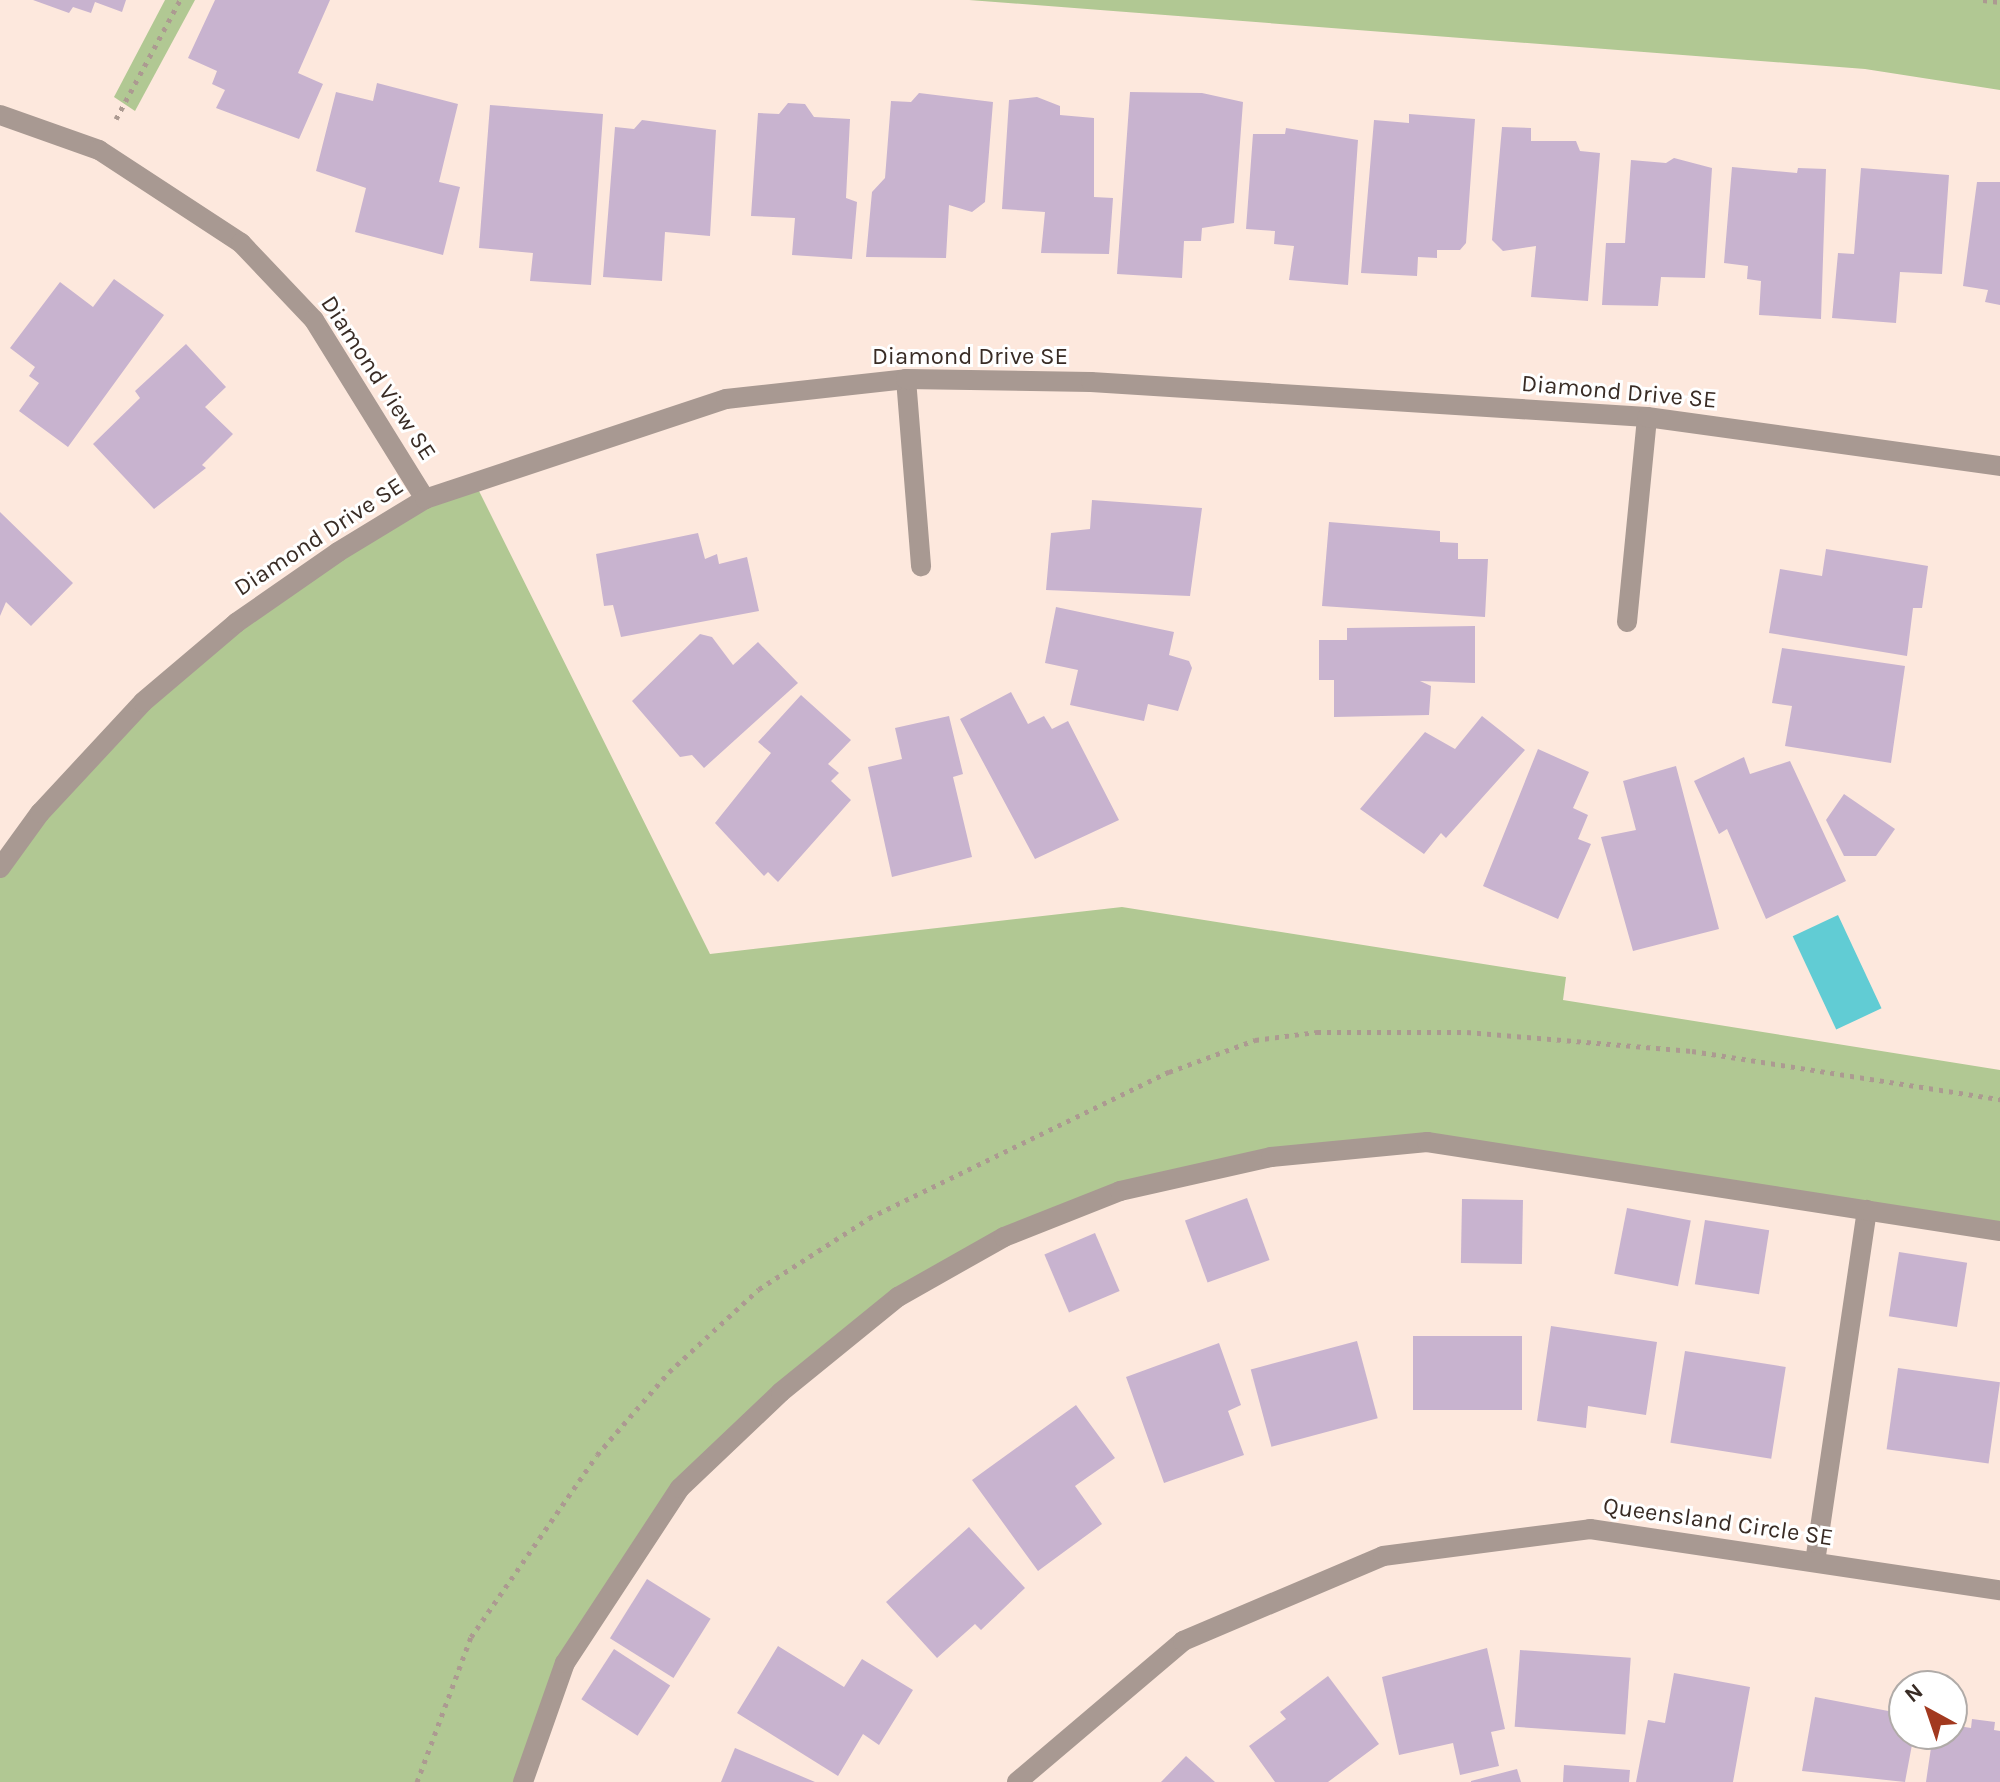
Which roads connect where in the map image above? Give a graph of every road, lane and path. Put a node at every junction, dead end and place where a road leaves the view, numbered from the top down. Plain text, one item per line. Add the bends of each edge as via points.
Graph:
1 (180, 0) edge
2 (1983, 0) edge
3 (2000, 2) edge
4 (0, 115) edge
5 (99, 150) junction
6 (906, 379) junction
7 (1647, 417) junction
8 (2000, 466) edge
9 (425, 499) junction
10 (921, 566) dead end
11 (1627, 622) dead end
12 (0, 868) edge
13 (1867, 1210) junction
14 (2000, 1231) edge
15 (1815, 1562) junction
16 (2000, 1590) edge
17 (523, 1782) edge
18 (1017, 1782) edge

1 - 5 path
2 - 3 path
4 - 5 street, Diamond View SE
5 - 9 street, Diamond View SE via 241,243 314,320
6 - 7 street, Diamond Drive SE via 1091,382
6 - 9 street, Diamond Drive SE via 726,399
6 - 10 street
7 - 8 street, Diamond Drive SE
7 - 11 street
9 - 12 street, Diamond Drive SE via 236,623 143,702 40,813
13 - 14 street
13 - 15 street
13 - 17 street via 1427,1142 1271,1157 1150,1184 1004,1237 898,1297 781,1392 680,1488 565,1663
15 - 16 street, Queensland Circle SE
15 - 18 street, Queensland Circle SE via 1590,1529 1383,1556 1183,1641

